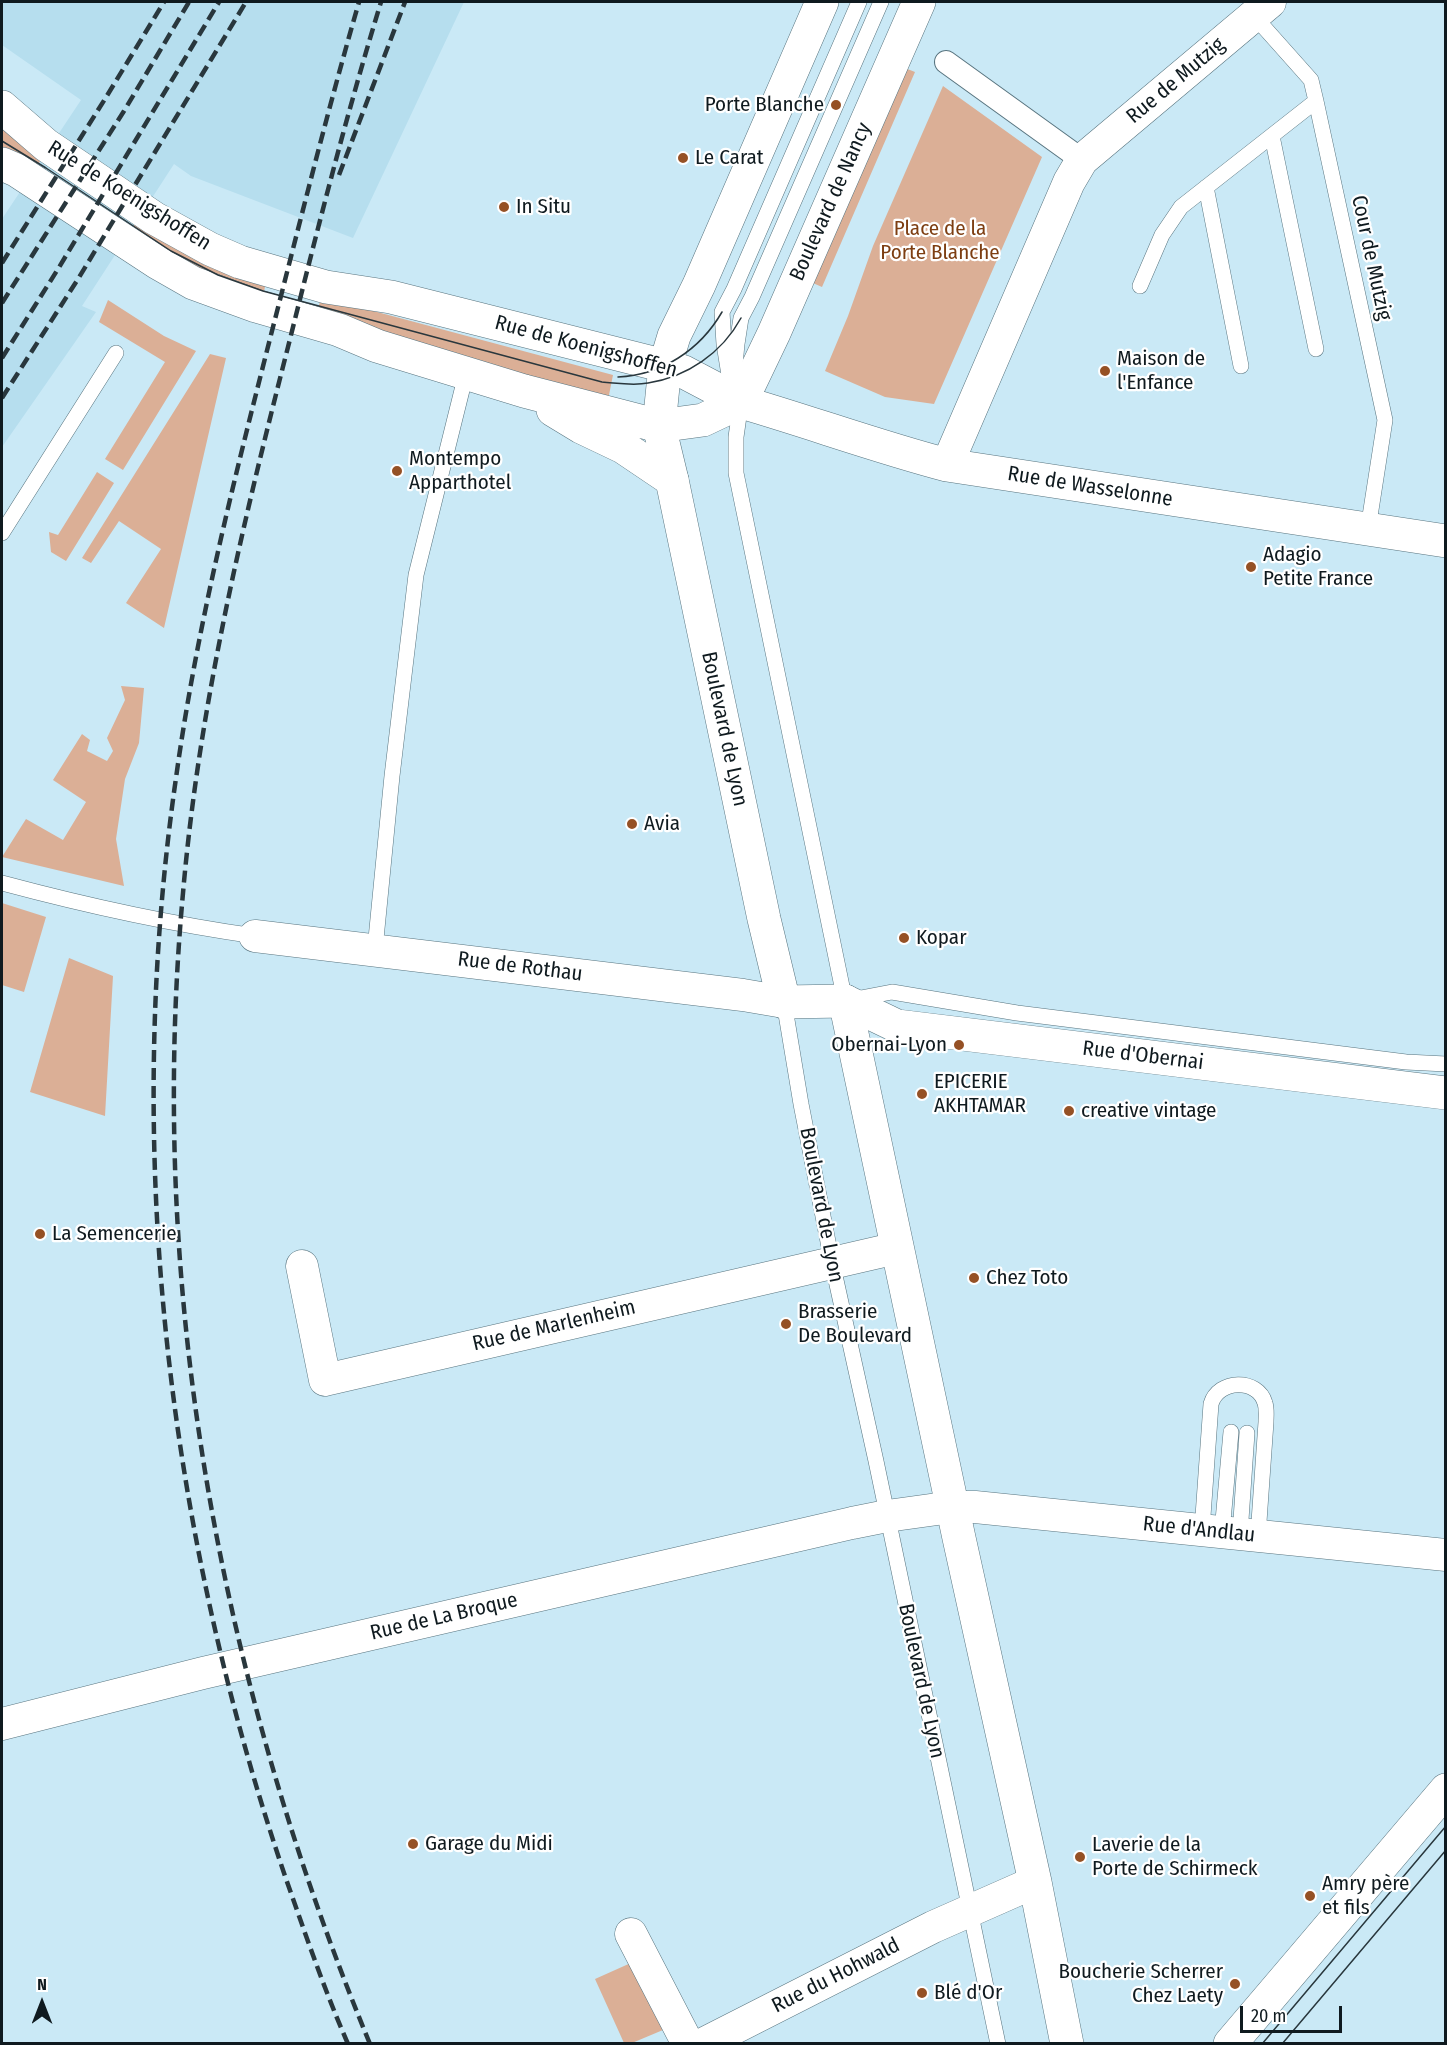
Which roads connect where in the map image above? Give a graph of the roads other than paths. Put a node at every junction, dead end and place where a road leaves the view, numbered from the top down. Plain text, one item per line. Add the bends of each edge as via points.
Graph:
1 (822, 2) edge
2 (859, 2) edge
3 (881, 2) edge
4 (919, 2) edge
5 (1262, 9) edge
6 (946, 62) dead end
7 (1316, 102) junction
8 (2, 107) edge
9 (1272, 136) junction
10 (1082, 160) junction
11 (2, 164) edge
12 (1206, 188) junction
13 (1140, 286) dead end
14 (1316, 349) dead end
15 (116, 353) dead end
16 (665, 366) junction
17 (1241, 366) dead end
18 (466, 374) junction
19 (524, 391) junction
20 (741, 402) junction
21 (659, 426) junction
22 (947, 465) junction
23 (672, 480) junction
24 (1368, 529) junction
25 (2, 533) edge
26 (1446, 541) edge
27 (2, 883) edge
28 (255, 936) joint
29 (375, 949) junction
30 (845, 1001) junction
31 (784, 1002) junction
32 (1446, 1065) edge
33 (1446, 1093) edge
34 (897, 1248) junction
35 (832, 1262) junction
36 (302, 1266) dead end
37 (1231, 1432) dead end
38 (1247, 1433) dead end
39 (952, 1507) junction
40 (887, 1516) junction
41 (1230, 1533) junction
42 (1446, 1555) edge
43 (2, 1724) edge
44 (1446, 1790) edge
45 (1035, 1882) junction
46 (970, 1911) junction
47 (632, 1934) dead end
48 (688, 2043) edge
49 (703, 2043) edge
50 (998, 2043) edge
51 (1067, 2043) edge
52 (1230, 2043) edge

1 - 16 main road via 674,336
2 - 20 lane via 722,312 728,372
3 - 20 lane via 741,318 735,365
4 - 20 main road, Boulevard de Nancy
5 - 7 lane, Cour de Mutzig via 1311,80
5 - 10 street, Rue de Mutzig
6 - 10 street
7 - 9 lane
7 - 24 lane, Cour de Mutzig via 1385,420
8 - 16 main road, Rue de Koenigshoffen via 46,145 154,218 240,262 327,287 391,297
9 - 12 lane
9 - 14 lane
10 - 22 street
11 - 18 main road, Rue de Koenigshoffen via 194,283
12 - 13 lane via 1181,207 1162,235
12 - 17 lane
15 - 25 lane
16 - 20 main road, Rue de Koenigshoffen
16 - 21 main road, Boulevard de Lyon
18 - 19 main road, Rue de Koenigshoffen
18 - 29 lane via 416,575
19 - 21 main road, Rue de Koenigshoffen
19 - 23 main road via 581,427 629,450
20 - 21 main road, Rue de Koenigshoffen via 702,420
20 - 22 main road, Rue de Wasselonne
20 - 30 lane via 736,473
21 - 23 main road, Boulevard de Lyon
22 - 24 main road, Rue de Wasselonne
23 - 31 main road, Boulevard de Lyon
24 - 26 main road, Rue de Wasselonne
27 - 28 lane
28 - 29 street, Rue de Rothau
29 - 31 street, Rue de Rothau
30 - 31 main road, Rue d'Obernai
30 - 32 lane, Rue d'Obernai via 892,992 1017,1013
30 - 33 main road, Rue d'Obernai via 897,1026
30 - 34 main road
31 - 35 lane, Boulevard de Lyon
34 - 35 street, Rue de Marlenheim
34 - 39 main road
35 - 36 street, Rue de Marlenheim via 325,1380
35 - 40 lane, Boulevard de Lyon
37 - 41 lane
38 - 41 lane
39 - 40 street, Rue d'Andlau
39 - 41 street, Rue d'Andlau
39 - 45 main road
40 - 43 street, Rue de La Broque via 203,1673
40 - 46 lane, Boulevard de Lyon
41 - 41 lane via 1213,1397 1229,1386 1252,1387 1265,1404 1266,1422
41 - 42 street, Rue d'Andlau
44 - 52 main road
45 - 46 street, Rue du Hohwald
45 - 51 main road
46 - 49 street, Rue du Hohwald
46 - 50 lane, Boulevard de Lyon
47 - 48 street

